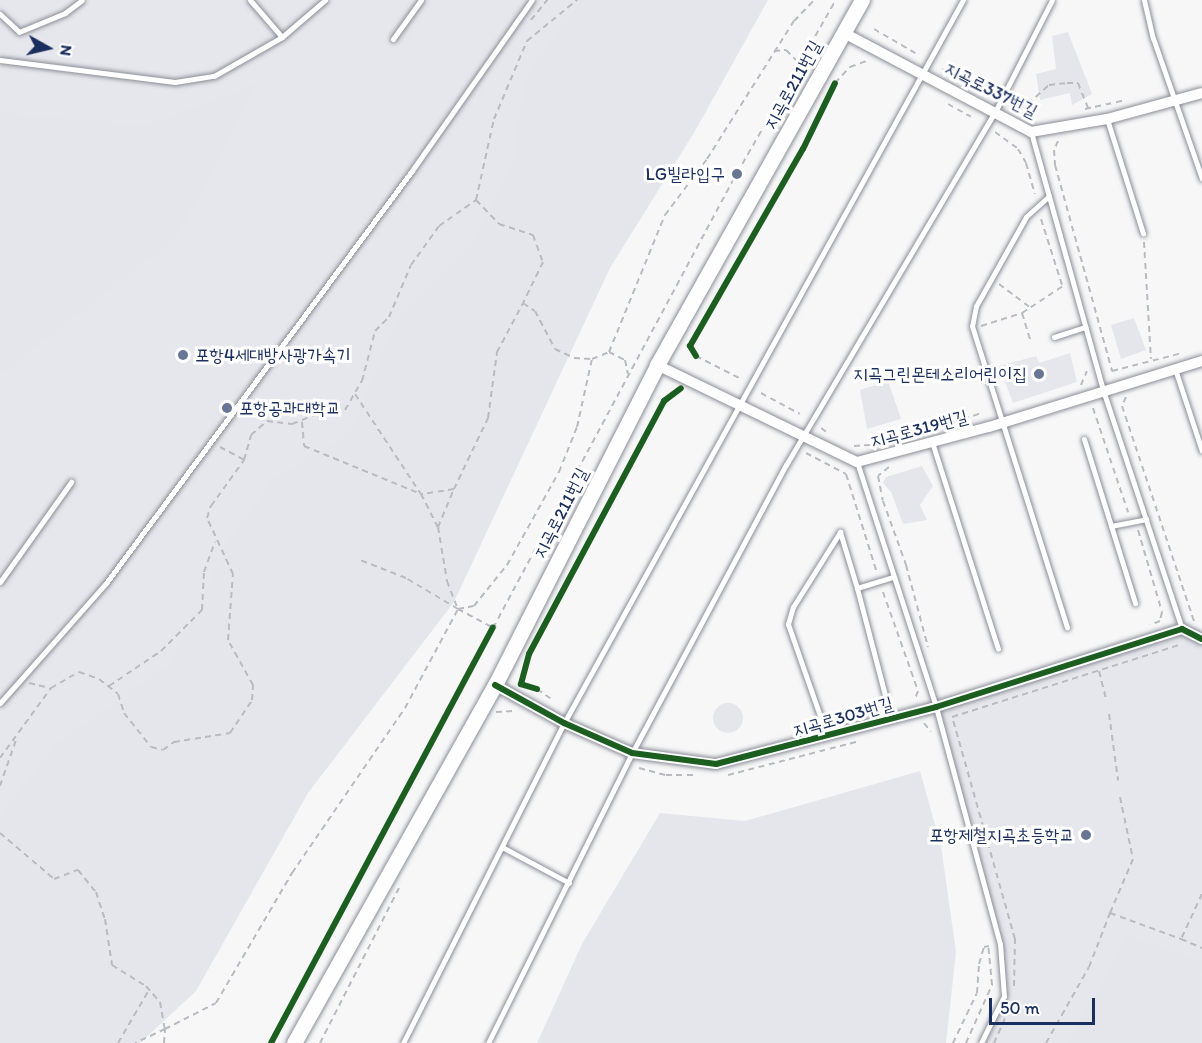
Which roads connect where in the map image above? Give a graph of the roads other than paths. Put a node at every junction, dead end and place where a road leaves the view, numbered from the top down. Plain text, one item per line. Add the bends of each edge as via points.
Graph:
1 (82, 0) edge
2 (250, 0) edge
3 (325, 0) edge
4 (421, 0) edge
5 (532, 0) edge
6 (862, 0) edge
7 (963, 0) edge
8 (1052, 0) edge
9 (1144, 0) edge
10 (0, 14) edge
11 (844, 33) junction
12 (282, 37) junction
13 (393, 39) dead end
14 (0, 60) edge
15 (926, 75) junction
16 (1202, 93) edge
17 (1178, 101) junction
18 (996, 110) junction
19 (1107, 119) junction
20 (1031, 132) junction
21 (1202, 179) edge
22 (1049, 196) junction
23 (1143, 233) road end
24 (1085, 327) junction
25 (1054, 337) dead end
26 (1202, 361) edge
27 (657, 365) junction
28 (1175, 369) junction
29 (1103, 390) junction
30 (743, 404) junction
31 (1003, 422) junction
32 (807, 435) junction
33 (1084, 439) dead end
34 (932, 442) junction
35 (1202, 451) edge
36 (857, 462) junction
37 (71, 482) dead end
38 (1146, 519) junction
39 (1111, 526) junction
40 (892, 577) junction
41 (0, 582) edge
42 (857, 588) junction
43 (1134, 603) dead end
44 (1067, 627) dead end
45 (1182, 629) junction
46 (1202, 639) edge
47 (998, 649) dead end
48 (495, 685) junction
49 (885, 694) road end
50 (0, 703) edge
51 (936, 706) junction
52 (564, 723) junction
53 (827, 736) junction
54 (632, 753) junction
55 (501, 847) junction
56 (569, 884) junction
57 (294, 1043) edge
58 (403, 1043) edge
59 (488, 1043) edge
60 (981, 1043) edge

1 - 10 lane via 65,13 19,32
2 - 12 lane
3 - 12 lane
4 - 13 lane
5 - 50 lane via 106,582
6 - 11 main road, 지곡로211번길
7 - 15 lane
8 - 18 lane
9 - 17 lane via 1153,38
11 - 15 street, 지곡로337번길
11 - 27 main road, 지곡로211번길
12 - 14 lane via 214,76 174,82
15 - 18 street, 지곡로337번길
15 - 30 lane
16 - 17 street, 지곡로337번길
17 - 19 street, 지곡로337번길
17 - 21 lane
18 - 20 street, 지곡로337번길
18 - 32 lane
19 - 20 street, 지곡로337번길
19 - 23 lane
20 - 22 lane
22 - 24 lane
22 - 31 lane via 1026,217 976,306 972,328
24 - 25 lane
24 - 29 lane
26 - 28 street, 지곡로319번길
27 - 30 street, 지곡로319번길
27 - 48 main road, 지곡로211번길
28 - 29 street, 지곡로319번길
28 - 35 lane
29 - 31 street, 지곡로319번길
29 - 38 lane
30 - 32 street, 지곡로319번길
30 - 52 lane
31 - 34 street, 지곡로319번길
31 - 44 lane
32 - 36 street, 지곡로319번길 via 837,455
32 - 54 lane via 786,465
33 - 39 lane
34 - 36 street, 지곡로319번길
34 - 47 lane
36 - 40 lane
37 - 41 lane
38 - 39 lane
38 - 45 lane
39 - 43 lane
40 - 42 lane
40 - 51 lane
42 - 49 lane
42 - 53 lane via 840,532 793,607 788,624
45 - 46 street
45 - 51 street, 지곡로303번길
48 - 52 street, 지곡로303번길
48 - 57 main road, 지곡로211번길
51 - 53 street, 지곡로303번길
51 - 60 lane via 1000,944 1004,996
52 - 54 street, 지곡로303번길
52 - 55 lane
53 - 54 street, 지곡로303번길 via 716,764
54 - 56 lane
55 - 56 lane
55 - 58 lane
56 - 59 lane

